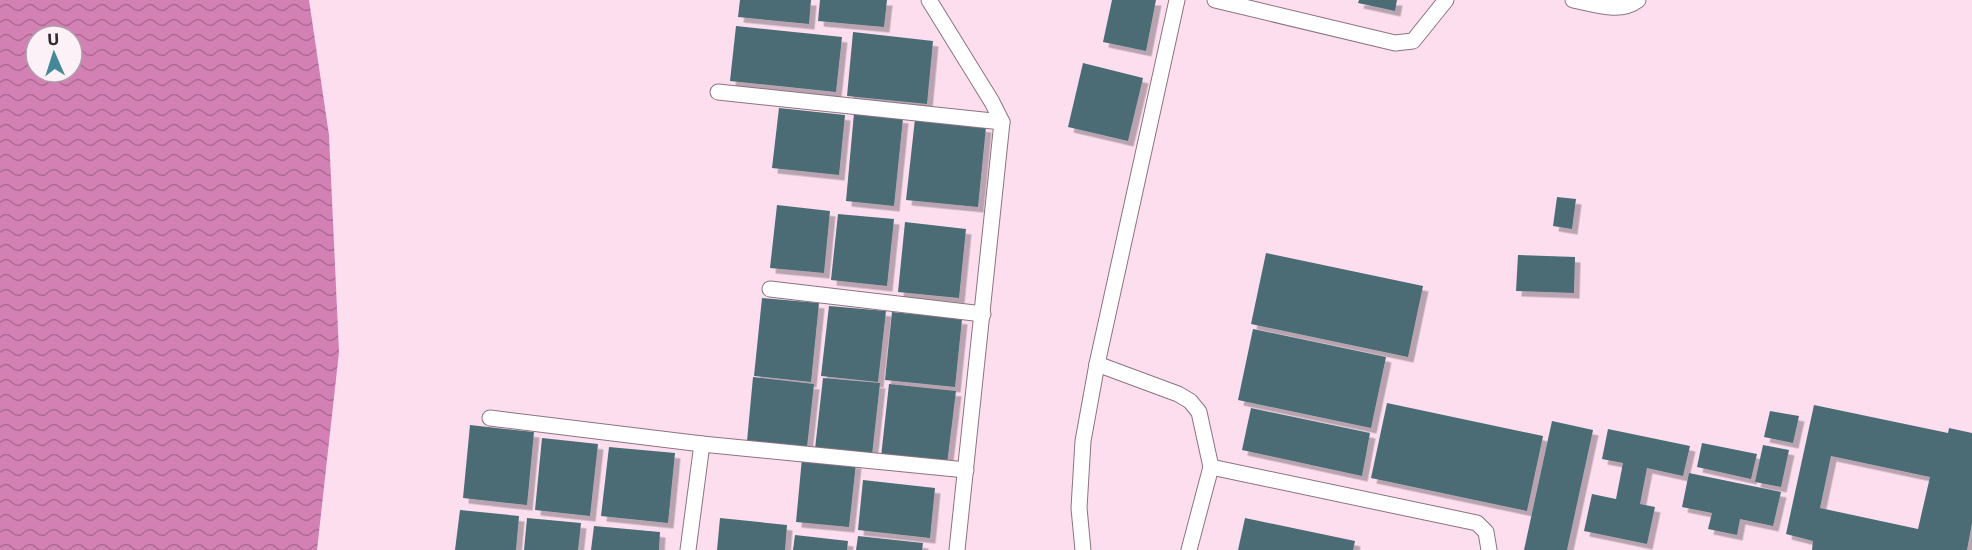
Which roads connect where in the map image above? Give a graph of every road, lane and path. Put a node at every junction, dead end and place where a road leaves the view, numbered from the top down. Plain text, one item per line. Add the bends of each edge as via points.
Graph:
1 (929, 0) edge
2 (1176, 0) edge
3 (1215, 0) edge
4 (1446, 0) edge
5 (1573, 0) edge
6 (1638, 0) edge
7 (718, 92) dead end
8 (1002, 122) junction
9 (770, 289) dead end
10 (983, 314) junction
11 (1097, 364) junction
12 (490, 418) dead end
13 (702, 444) junction
14 (1211, 467) junction
15 (966, 470) junction
16 (688, 550) edge
17 (957, 550) edge
18 (1083, 550) edge
19 (1189, 550) edge
20 (1489, 550) edge

1 - 8 lane
2 - 11 lane
3 - 4 lane via 1395,43 1413,41
5 - 6 lane via 1620,8
7 - 8 lane
8 - 10 lane
9 - 10 lane
10 - 15 lane
11 - 14 lane via 1190,401 1199,412
11 - 18 lane via 1083,441 1079,508
12 - 13 lane
13 - 15 lane
13 - 16 lane
14 - 19 lane
14 - 20 lane via 1477,523 1486,532
15 - 17 lane

